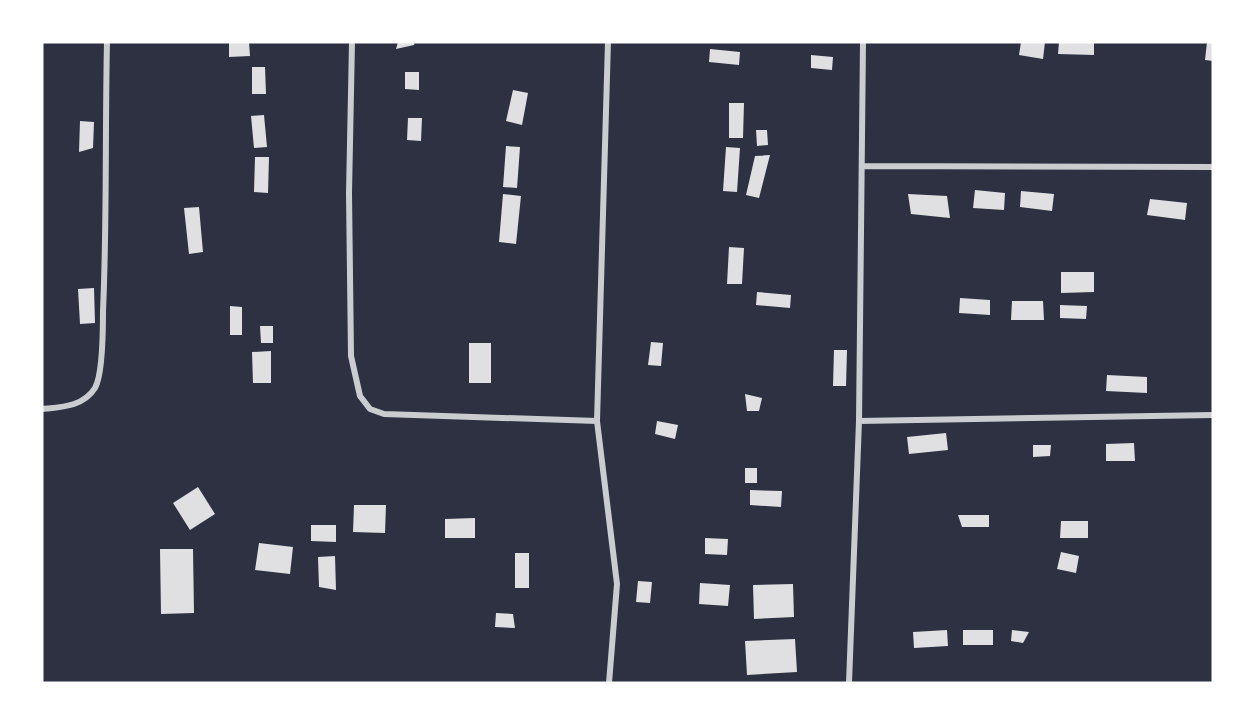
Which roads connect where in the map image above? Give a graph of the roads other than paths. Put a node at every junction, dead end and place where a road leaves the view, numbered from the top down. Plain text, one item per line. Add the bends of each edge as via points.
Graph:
1 (107, 42) edge
2 (352, 42) edge
3 (608, 42) edge
4 (863, 42) edge
5 (862, 166) junction
6 (1213, 166) edge
7 (42, 410) edge
8 (1213, 415) edge
9 (597, 421) junction
10 (859, 421) junction
11 (609, 683) edge
12 (849, 683) edge

1 - 7 street via 100,366 96,387 84,400
2 - 9 street via 351,356 360,396 370,409 384,414
3 - 9 street
4 - 5 street
5 - 6 street
5 - 10 street
8 - 10 street
9 - 11 street via 617,584
10 - 12 street

